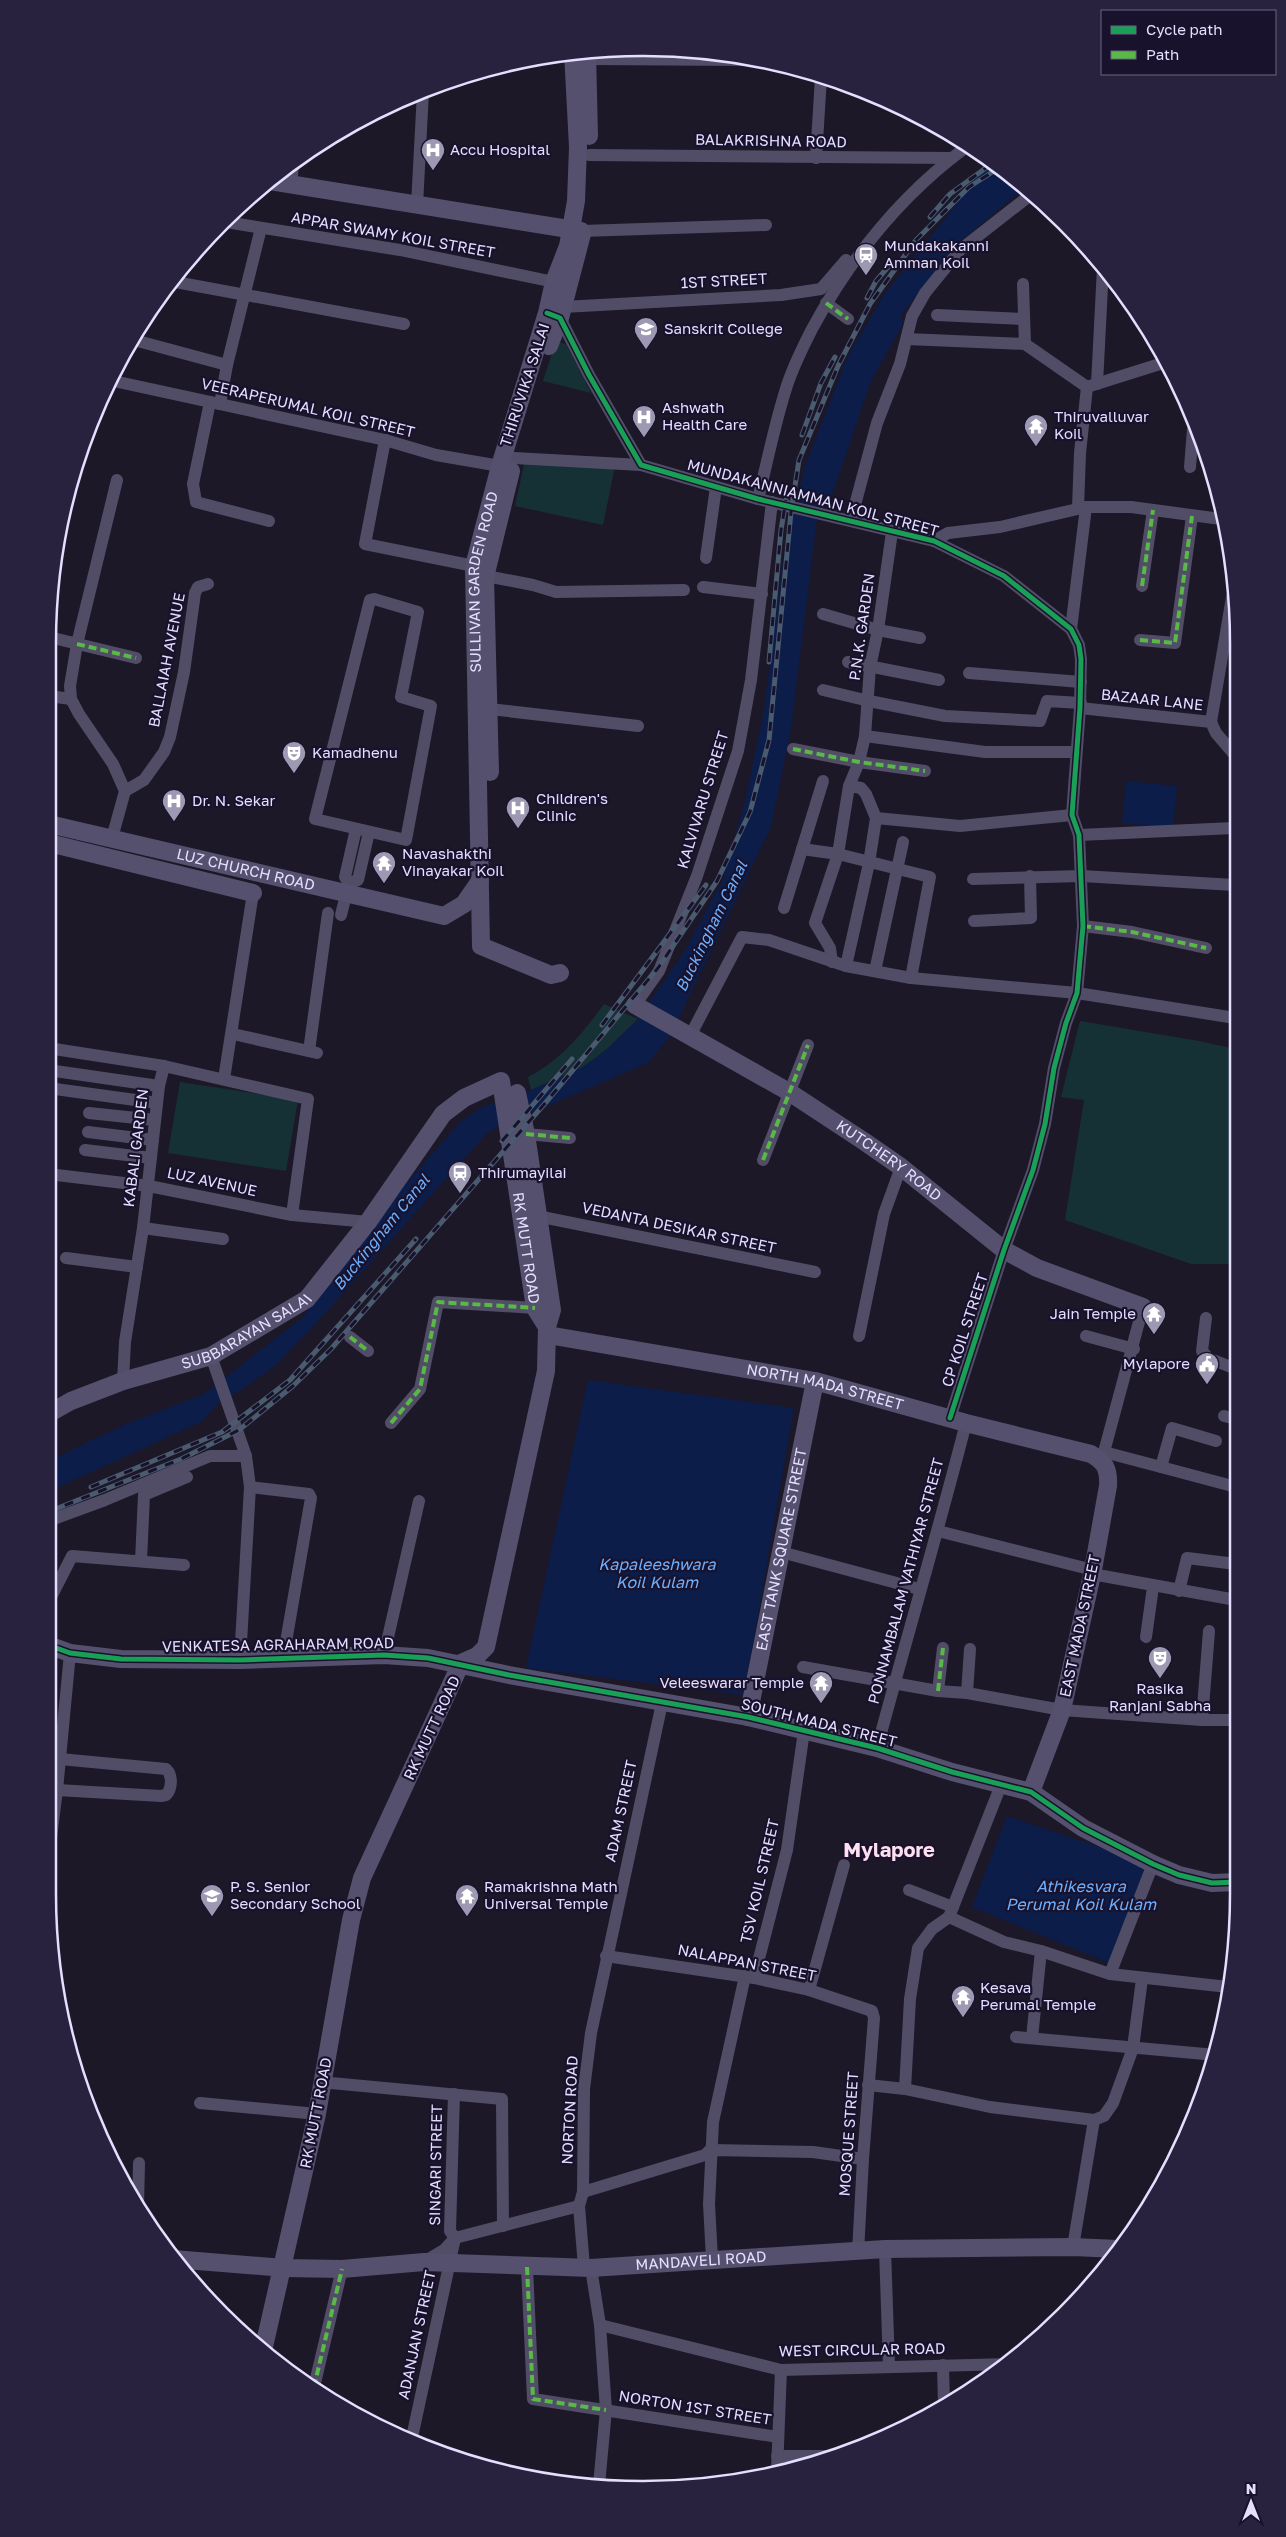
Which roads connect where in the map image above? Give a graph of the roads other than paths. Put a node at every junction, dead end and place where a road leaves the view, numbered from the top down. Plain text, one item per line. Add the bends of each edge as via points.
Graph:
1 (641, 56) edge
2 (655, 57) edge
3 (583, 60) edge
4 (583, 60) edge
5 (821, 84) edge
6 (423, 99) edge
7 (962, 151) edge
8 (589, 155) junction
9 (816, 158) junction
10 (952, 158) junction
11 (292, 173) edge
12 (279, 183) edge
13 (291, 185) junction
14 (1026, 199) edge
15 (417, 205) junction
16 (233, 223) edge
17 (766, 224) dead end
18 (261, 228) junction
19 (576, 230) junction
20 (864, 239) dead end
21 (1102, 278) edge
22 (554, 282) junction
23 (180, 283) edge
24 (1023, 284) dead end
25 (245, 295) junction
26 (826, 303) junction
27 (557, 313) junction
28 (937, 315) dead end
29 (848, 319) dead end
30 (1024, 319) junction
31 (404, 324) dead end
32 (907, 339) junction
33 (140, 342) edge
34 (1025, 344) junction
35 (227, 365) junction
36 (1159, 365) edge
37 (118, 382) edge
38 (1092, 386) junction
39 (215, 403) junction
40 (1192, 437) edge
41 (385, 440) junction
42 (507, 462) junction
43 (640, 465) junction
44 (1190, 467) dead end
45 (117, 480) dead end
46 (716, 487) junction
47 (758, 499) junction
48 (772, 502) junction
49 (1082, 508) junction
50 (1153, 510) junction
51 (1192, 516) junction
52 (1216, 518) edge
53 (851, 520) junction
54 (269, 521) dead end
55 (892, 532) junction
56 (934, 541) junction
57 (706, 558) dead end
58 (480, 571) junction
59 (208, 584) dead end
60 (1142, 586) dead end
61 (703, 587) dead end
62 (684, 590) dead end
63 (762, 594) junction
64 (823, 614) dead end
65 (1229, 617) edge
66 (1071, 629) junction
67 (878, 630) junction
68 (920, 638) dead end
69 (56, 639) edge
70 (1140, 640) dead end
71 (77, 644) junction
72 (136, 658) dead end
73 (848, 662) dead end
74 (870, 667) junction
75 (968, 673) dead end
76 (939, 680) dead end
77 (1081, 682) junction
78 (823, 690) dead end
79 (56, 697) edge
80 (71, 699) junction
81 (868, 702) junction
82 (1081, 706) junction
83 (483, 708) junction
84 (1211, 722) junction
85 (638, 726) dead end
86 (865, 736) junction
87 (793, 749) dead end
88 (1230, 749) edge
89 (1076, 752) junction
90 (859, 762) junction
91 (925, 770) dead end
92 (490, 772) dead end
93 (823, 781) dead end
94 (849, 786) junction
95 (125, 791) junction
96 (1072, 815) junction
97 (876, 818) junction
98 (56, 826) edge
99 (1230, 828) edge
100 (362, 830) junction
101 (1079, 834) junction
102 (112, 838) junction
103 (903, 842) dead end
104 (56, 845) edge
105 (161, 849) junction
106 (802, 849) junction
107 (838, 854) junction
108 (869, 862) junction
109 (157, 869) junction
110 (897, 869) junction
111 (1030, 876) junction
112 (1082, 876) junction
113 (973, 879) dead end
114 (480, 881) junction
115 (1230, 885) edge
116 (348, 889) junction
117 (253, 893) joint
118 (784, 908) dead end
119 (328, 912) dead end
120 (342, 916) dead end
121 (974, 921) dead end
122 (1083, 926) junction
123 (1206, 948) dead end
124 (832, 962) junction
125 (846, 966) junction
126 (875, 972) junction
127 (560, 973) dead end
128 (911, 978) junction
129 (1077, 993) junction
130 (639, 1007) joint
131 (1230, 1017) edge
132 (233, 1034) junction
133 (687, 1034) junction
134 (808, 1045) dead end
135 (56, 1049) edge
136 (164, 1066) junction
137 (56, 1071) edge
138 (224, 1079) junction
139 (159, 1086) junction
140 (56, 1089) edge
141 (507, 1090) junction
142 (789, 1092) junction
143 (157, 1103) junction
144 (89, 1113) dead end
145 (155, 1120) junction
146 (88, 1132) dead end
147 (525, 1132) junction
148 (570, 1138) dead end
149 (153, 1140) junction
150 (85, 1150) dead end
151 (151, 1158) junction
152 (763, 1160) dead end
153 (901, 1167) junction
154 (56, 1175) edge
155 (149, 1186) junction
156 (292, 1215) junction
157 (537, 1216) junction
158 (368, 1222) junction
159 (143, 1228) junction
160 (223, 1239) dead end
161 (1004, 1250) junction
162 (66, 1258) dead end
163 (137, 1267) junction
164 (815, 1272) dead end
165 (1143, 1307) joint
166 (535, 1308) junction
167 (1206, 1318) dead end
168 (548, 1331) junction
169 (859, 1336) dead end
170 (1086, 1336) dead end
171 (350, 1338) dead end
172 (1134, 1349) junction
173 (368, 1351) dead end
174 (213, 1361) junction
175 (1230, 1367) edge
176 (123, 1381) junction
177 (815, 1381) junction
178 (56, 1409) edge
179 (958, 1420) junction
180 (391, 1423) dead end
181 (1216, 1441) dead end
182 (245, 1452) junction
183 (1102, 1456) junction
184 (1161, 1467) junction
185 (187, 1477) dead end
186 (1230, 1485) edge
187 (250, 1487) junction
188 (419, 1501) dead end
189 (56, 1518) edge
190 (938, 1531) junction
191 (782, 1552) junction
192 (140, 1561) junction
193 (1230, 1563) edge
194 (184, 1565) dead end
195 (1093, 1572) junction
196 (56, 1587) edge
197 (1153, 1587) junction
198 (919, 1589) junction
199 (1179, 1591) junction
200 (1230, 1599) edge
201 (1209, 1631) dead end
202 (1146, 1637) dead end
203 (56, 1648) edge
204 (943, 1648) dead end
205 (970, 1649) dead end
206 (70, 1653) junction
207 (384, 1655) junction
208 (283, 1659) junction
209 (240, 1660) junction
210 (461, 1663) junction
211 (803, 1668) dead end
212 (509, 1675) joint
213 (895, 1683) junction
214 (938, 1691) junction
215 (967, 1693) junction
216 (662, 1703) junction
217 (1062, 1710) junction
218 (748, 1717) junction
219 (1202, 1720) junction
220 (1230, 1720) edge
221 (804, 1731) junction
222 (877, 1748) junction
223 (60, 1759) junction
224 (1001, 1785) junction
225 (57, 1790) junction
226 (1031, 1792) junction
227 (56, 1798) edge
228 (1153, 1864) junction
229 (844, 1865) dead end
230 (1230, 1882) edge
231 (909, 1890) dead end
232 (951, 1912) junction
233 (1041, 1951) junction
234 (606, 1956) junction
235 (1110, 1974) junction
236 (750, 1977) junction
237 (1142, 1979) junction
238 (1222, 1986) edge
239 (809, 1990) junction
240 (874, 2018) joint
241 (1016, 2037) dead end
242 (1032, 2038) junction
243 (1133, 2048) junction
244 (1208, 2054) edge
245 (331, 2083) dead end
246 (868, 2085) junction
247 (905, 2089) junction
248 (454, 2094) junction
249 (200, 2103) dead end
250 (317, 2114) junction
251 (1094, 2120) junction
252 (710, 2150) junction
253 (862, 2159) junction
254 (139, 2162) dead end
255 (138, 2192) edge
256 (582, 2192) junction
257 (579, 2206) junction
258 (503, 2226) junction
259 (456, 2238) junction
260 (1073, 2247) junction
261 (1111, 2249) edge
262 (885, 2250) junction
263 (858, 2252) junction
264 (712, 2259) junction
265 (184, 2260) edge
266 (424, 2262) junction
267 (449, 2264) junction
268 (527, 2267) junction
269 (284, 2268) junction
270 (588, 2268) junction
271 (342, 2269) junction
272 (600, 2325) junction
273 (265, 2342) edge
274 (994, 2364) edge
275 (943, 2365) junction
276 (889, 2367) junction
277 (781, 2370) junction
278 (315, 2381) edge
279 (944, 2397) edge
280 (606, 2410) junction
281 (413, 2434) edge
282 (778, 2437) junction
283 (778, 2456) junction
284 (812, 2456) edge
285 (777, 2465) edge
286 (600, 2479) edge

1 - 2 street
3 - 8 main road, THIRUVIKA SALAI
4 - 19 main road
5 - 9 street
6 - 15 street
7 - 10 street
8 - 9 street, BALAKRISHNA ROAD
8 - 19 main road, THIRUVIKA SALAI via 588,202
9 - 10 street, BALAKRISHNA ROAD
10 - 26 street via 895,210
11 - 13 street
12 - 13 main road
13 - 15 main road
14 - 32 street via 960,250 925,293 912,316
15 - 19 main road
16 - 18 street, APPAR SWAMY KOIL STREET
17 - 19 street
18 - 22 street, APPAR SWAMY KOIL STREET via 400,250
18 - 25 street
19 - 22 main road
19 - 27 main road, THIRUVIKA SALAI
20 - 27 street, 1ST STREET via 821,289
21 - 38 street, MUNDAKANNIAMMAN KOIL STREET
22 - 27 main road
23 - 25 street
24 - 30 street
25 - 31 street
25 - 35 street
26 - 29 street
26 - 47 street via 785,390
27 - 42 main road, THIRUVIKA SALAI
27 - 43 street
28 - 30 street
30 - 34 street
32 - 34 street
32 - 53 street via 877,422
33 - 35 street
34 - 38 street
35 - 39 street
36 - 38 street
37 - 39 street, VEERAPERUMAL KOIL STREET
38 - 49 street, MUNDAKANNIAMMAN KOIL STREET via 1080,453
39 - 41 street, VEERAPERUMAL KOIL STREET
39 - 54 street via 193,484 196,502
40 - 44 street
41 - 42 street, VEERAPERUMAL KOIL STREET via 436,455
41 - 58 street via 365,544
42 - 43 street, VEERAPERUMAL KOIL STREET
42 - 58 main road, THIRUVIKA SALAI
43 - 46 street, MUNDAKANNIAMMAN KOIL STREET
45 - 71 street
46 - 47 street, MUNDAKANNIAMMAN KOIL STREET
46 - 57 street
47 - 48 street, MUNDAKANNIAMMAN KOIL STREET
48 - 53 street, MUNDAKANNIAMMAN KOIL STREET
48 - 63 street, KALVIVARU STREET
49 - 50 street
49 - 56 street via 1000,528 948,533
49 - 66 street, MUNDAKANNIAMMAN KOIL STREET
50 - 51 street
50 - 60 street
51 - 52 street
51 - 70 street via 1175,643
53 - 55 street, MUNDAKANNIAMMAN KOIL STREET
55 - 56 street, MUNDAKANNIAMMAN KOIL STREET
55 - 67 street, P.N.K. GARDEN
56 - 66 street, MUNDAKANNIAMMAN KOIL STREET via 1004,576
58 - 62 street via 556,592
58 - 83 main road, THIRUVIKA SALAI
59 - 95 street, BALLAIAH AVENUE via 198,587 195,593 184,672 164,752 144,780
61 - 63 street
63 - 130 street, KALVIVARU STREET via 738,751 697,876 659,972
64 - 67 street
65 - 84 street
66 - 77 street, MUNDAKANNIAMMAN KOIL STREET via 1082,659
67 - 68 street
67 - 74 street, P.N.K. GARDEN
69 - 71 street
71 - 72 street
71 - 80 street
73 - 74 street
74 - 76 street
74 - 81 street, P.N.K. GARDEN
75 - 77 street
77 - 82 street, MUNDAKANNIAMMAN KOIL STREET
78 - 81 street
79 - 80 street
80 - 95 street via 113,764
81 - 82 street, BAZAAR LANE via 945,716 1040,721 1047,701
81 - 86 street, P.N.K. GARDEN
82 - 84 street, BAZAAR LANE
82 - 89 street, MUNDAKANNIAMMAN KOIL STREET
83 - 85 street
83 - 92 main road, THIRUVIKA SALAI
83 - 114 main road
84 - 88 street, BAZAAR LANE
86 - 89 street via 985,752
86 - 90 street, P.N.K. GARDEN
87 - 90 street
89 - 96 street, MUNDAKANNIAMMAN KOIL STREET
90 - 91 street
90 - 94 street, P.N.K. GARDEN
93 - 106 street
94 - 97 street via 861,788
94 - 107 street, P.N.K. GARDEN
95 - 102 street
96 - 97 street via 960,826
96 - 101 street, MUNDAKANNIAMMAN KOIL STREET
97 - 108 street
98 - 102 main road, LUZ CHURCH ROAD
99 - 101 street
100 - 100 street via 317,821 315,816 370,600 374,599 418,612 401,697 431,706 407,838 403,840
100 - 116 street via 358,880
101 - 112 street, MUNDAKANNIAMMAN KOIL STREET
102 - 105 main road, LUZ CHURCH ROAD
103 - 110 street
104 - 109 main road, LUZ CHURCH ROAD
105 - 109 main road
105 - 116 main road, LUZ CHURCH ROAD
106 - 107 street
106 - 118 street
107 - 108 street
107 - 124 street, P.N.K. GARDEN via 815,923 830,948
108 - 110 street
108 - 125 street
109 - 117 main road, LUZ CHURCH ROAD
110 - 126 street
110 - 128 street via 930,877
111 - 112 street
111 - 113 street
111 - 121 street via 1031,918
112 - 115 street
112 - 122 street, MUNDAKANNIAMMAN KOIL STREET
114 - 116 main road, LUZ CHURCH ROAD via 464,904 444,916
114 - 127 main road via 481,946 551,976
116 - 120 street
117 - 132 street
119 - 132 street via 313,1052
122 - 123 street via 1132,932
122 - 129 street, MUNDAKANNIAMMAN KOIL STREET
124 - 125 street
124 - 133 street via 769,940 742,937
125 - 126 street
126 - 128 street
128 - 129 street
129 - 131 street
129 - 161 street, MUNDAKANNIAMMAN KOIL STREET via 1054,1068 1033,1170
130 - 133 main road, KUTCHERY ROAD
132 - 138 street
133 - 142 main road, KUTCHERY ROAD
134 - 142 street
135 - 136 street
136 - 138 street
136 - 139 street, KABALI GARDEN
137 - 139 street
138 - 156 street via 308,1099
139 - 143 street, KABALI GARDEN
140 - 143 street
141 - 147 main road
141 - 158 main road, SUBBARAYAN SALAI via 464,1098 443,1114
141 - 166 main road, RK MUTT ROAD
142 - 152 street
142 - 153 main road, KUTCHERY ROAD
143 - 145 street, KABALI GARDEN
144 - 145 street
145 - 149 street, KABALI GARDEN
146 - 149 street
147 - 148 street
147 - 157 main road
149 - 151 street, KABALI GARDEN
150 - 151 street
151 - 155 street, KABALI GARDEN
153 - 161 main road, KUTCHERY ROAD
153 - 169 street via 884,1214
154 - 155 street, LUZ AVENUE
155 - 156 street, LUZ AVENUE
155 - 159 street, KABALI GARDEN
156 - 158 street, LUZ AVENUE
157 - 164 street, VEDANTA DESIKAR STREET
157 - 168 main road via 552,1310
158 - 174 main road, SUBBARAYAN SALAI via 307,1299
159 - 160 street
159 - 163 street, KABALI GARDEN
161 - 165 main road, KUTCHERY ROAD via 1037,1268
161 - 179 street, CP KOIL STREET
162 - 163 street
163 - 176 street, KABALI GARDEN via 125,1342
165 - 172 street
166 - 168 main road, RK MUTT ROAD
166 - 180 street via 438,1302 420,1389
167 - 175 street via 1202,1352 1208,1358
168 - 177 main road, NORTH MADA STREET
168 - 210 main road, RK MUTT ROAD via 546,1371 486,1647 477,1656
170 - 172 street
171 - 173 street
172 - 183 street
174 - 176 main road, SUBBARAYAN SALAI
174 - 182 street
176 - 178 main road, SUBBARAYAN SALAI
177 - 179 main road, NORTH MADA STREET
177 - 191 main road, EAST TANK SQUARE STREET
179 - 183 main road, NORTH MADA STREET
179 - 190 street, PONNAMBALAM VATHIYAR STREET
181 - 184 street via 1172,1428
182 - 187 street
182 - 189 street via 210,1456
183 - 184 street
183 - 195 main road, EAST MADA STREET via 1109,1480
184 - 186 street
185 - 192 street via 144,1495
187 - 208 street via 309,1494 311,1498
187 - 209 street
188 - 207 street
190 - 195 street
190 - 198 street, PONNAMBALAM VATHIYAR STREET
191 - 198 street
191 - 218 main road, EAST TANK SQUARE STREET
192 - 194 street
192 - 196 street via 72,1556
193 - 199 street via 1187,1558
195 - 197 street
195 - 217 main road, EAST MADA STREET
197 - 199 street
197 - 202 street
198 - 213 street, PONNAMBALAM VATHIYAR STREET
199 - 200 street
201 - 219 street
203 - 206 main road, VENKATESA AGRAHARAM ROAD
204 - 214 street
205 - 215 street
206 - 209 main road, VENKATESA AGRAHARAM ROAD via 121,1659
206 - 223 street
207 - 208 main road, VENKATESA AGRAHARAM ROAD
207 - 210 main road, VENKATESA AGRAHARAM ROAD
208 - 209 main road, VENKATESA AGRAHARAM ROAD
210 - 212 main road, VENKATESA AGRAHARAM ROAD
210 - 250 main road, RK MUTT ROAD via 362,1878 351,1920
211 - 213 street
212 - 216 main road, SOUTH MADA STREET
213 - 214 street
213 - 222 street, PONNAMBALAM VATHIYAR STREET
214 - 215 street
215 - 217 street
216 - 218 main road, SOUTH MADA STREET
216 - 234 street, ADAM STREET
217 - 219 street
217 - 226 main road, EAST MADA STREET
218 - 221 main road, SOUTH MADA STREET
219 - 220 street
221 - 222 main road, SOUTH MADA STREET
221 - 236 street, TSV KOIL STREET via 787,1850
222 - 224 main road, SOUTH MADA STREET
223 - 225 street
223 - 225 street via 166,1769 170,1789 161,1796
224 - 226 main road, SOUTH MADA STREET
224 - 232 street
225 - 227 street
226 - 228 main road via 1083,1828
228 - 230 main road via 1179,1875 1212,1883
228 - 235 street
229 - 239 street
231 - 232 street
232 - 233 street via 1004,1942
232 - 247 street via 932,1929 918,1948 910,1999
233 - 235 street
233 - 242 street
234 - 236 street, NALAPPAN STREET
234 - 256 street, NORTON ROAD via 584,2089
235 - 237 street
236 - 239 street, NALAPPAN STREET
236 - 252 street, TSV KOIL STREET via 713,2122
237 - 238 street
237 - 243 street
239 - 240 street, NALAPPAN STREET via 869,2008
240 - 246 street, MOSQUE STREET
241 - 242 street
242 - 243 street
243 - 244 street
243 - 251 street via 1113,2103 1104,2116
245 - 248 street
246 - 247 street
246 - 253 street, MOSQUE STREET
247 - 251 street via 990,2107
248 - 258 street via 502,2099
248 - 259 street, SINGARI STREET via 450,2231
249 - 250 street
250 - 269 main road, RK MUTT ROAD
251 - 260 street
252 - 253 street via 813,2152
252 - 256 street via 705,2155
252 - 264 street, TSV KOIL STREET
253 - 263 street, MOSQUE STREET
254 - 255 street
256 - 257 street, NORTON ROAD
257 - 258 street
257 - 270 street, NORTON ROAD
258 - 259 street
259 - 266 street
259 - 267 street, SINGARI STREET
260 - 261 main road, MANDAVELI ROAD
260 - 262 main road, MANDAVELI ROAD
262 - 263 main road, MANDAVELI ROAD
262 - 276 street
263 - 264 main road, MANDAVELI ROAD
264 - 270 main road, MANDAVELI ROAD
265 - 269 main road, MANDAVELI ROAD
266 - 267 main road, MANDAVELI ROAD
266 - 271 main road, MANDAVELI ROAD
267 - 268 main road, MANDAVELI ROAD
267 - 281 street, ADANJAN STREET
268 - 270 main road, MANDAVELI ROAD
268 - 280 street, NORTON 1ST STREET via 533,2399
269 - 271 main road, MANDAVELI ROAD
269 - 273 main road, RK MUTT ROAD
270 - 272 street, NORTON ROAD
271 - 278 street
272 - 277 street, WEST CIRCULAR ROAD
272 - 280 street, NORTON ROAD
274 - 275 street, WEST CIRCULAR ROAD
275 - 276 street, WEST CIRCULAR ROAD
275 - 279 street
276 - 277 street, WEST CIRCULAR ROAD
277 - 282 street
280 - 282 street, NORTON 1ST STREET
280 - 286 street, NORTON ROAD
282 - 283 street
283 - 284 street
283 - 285 street

